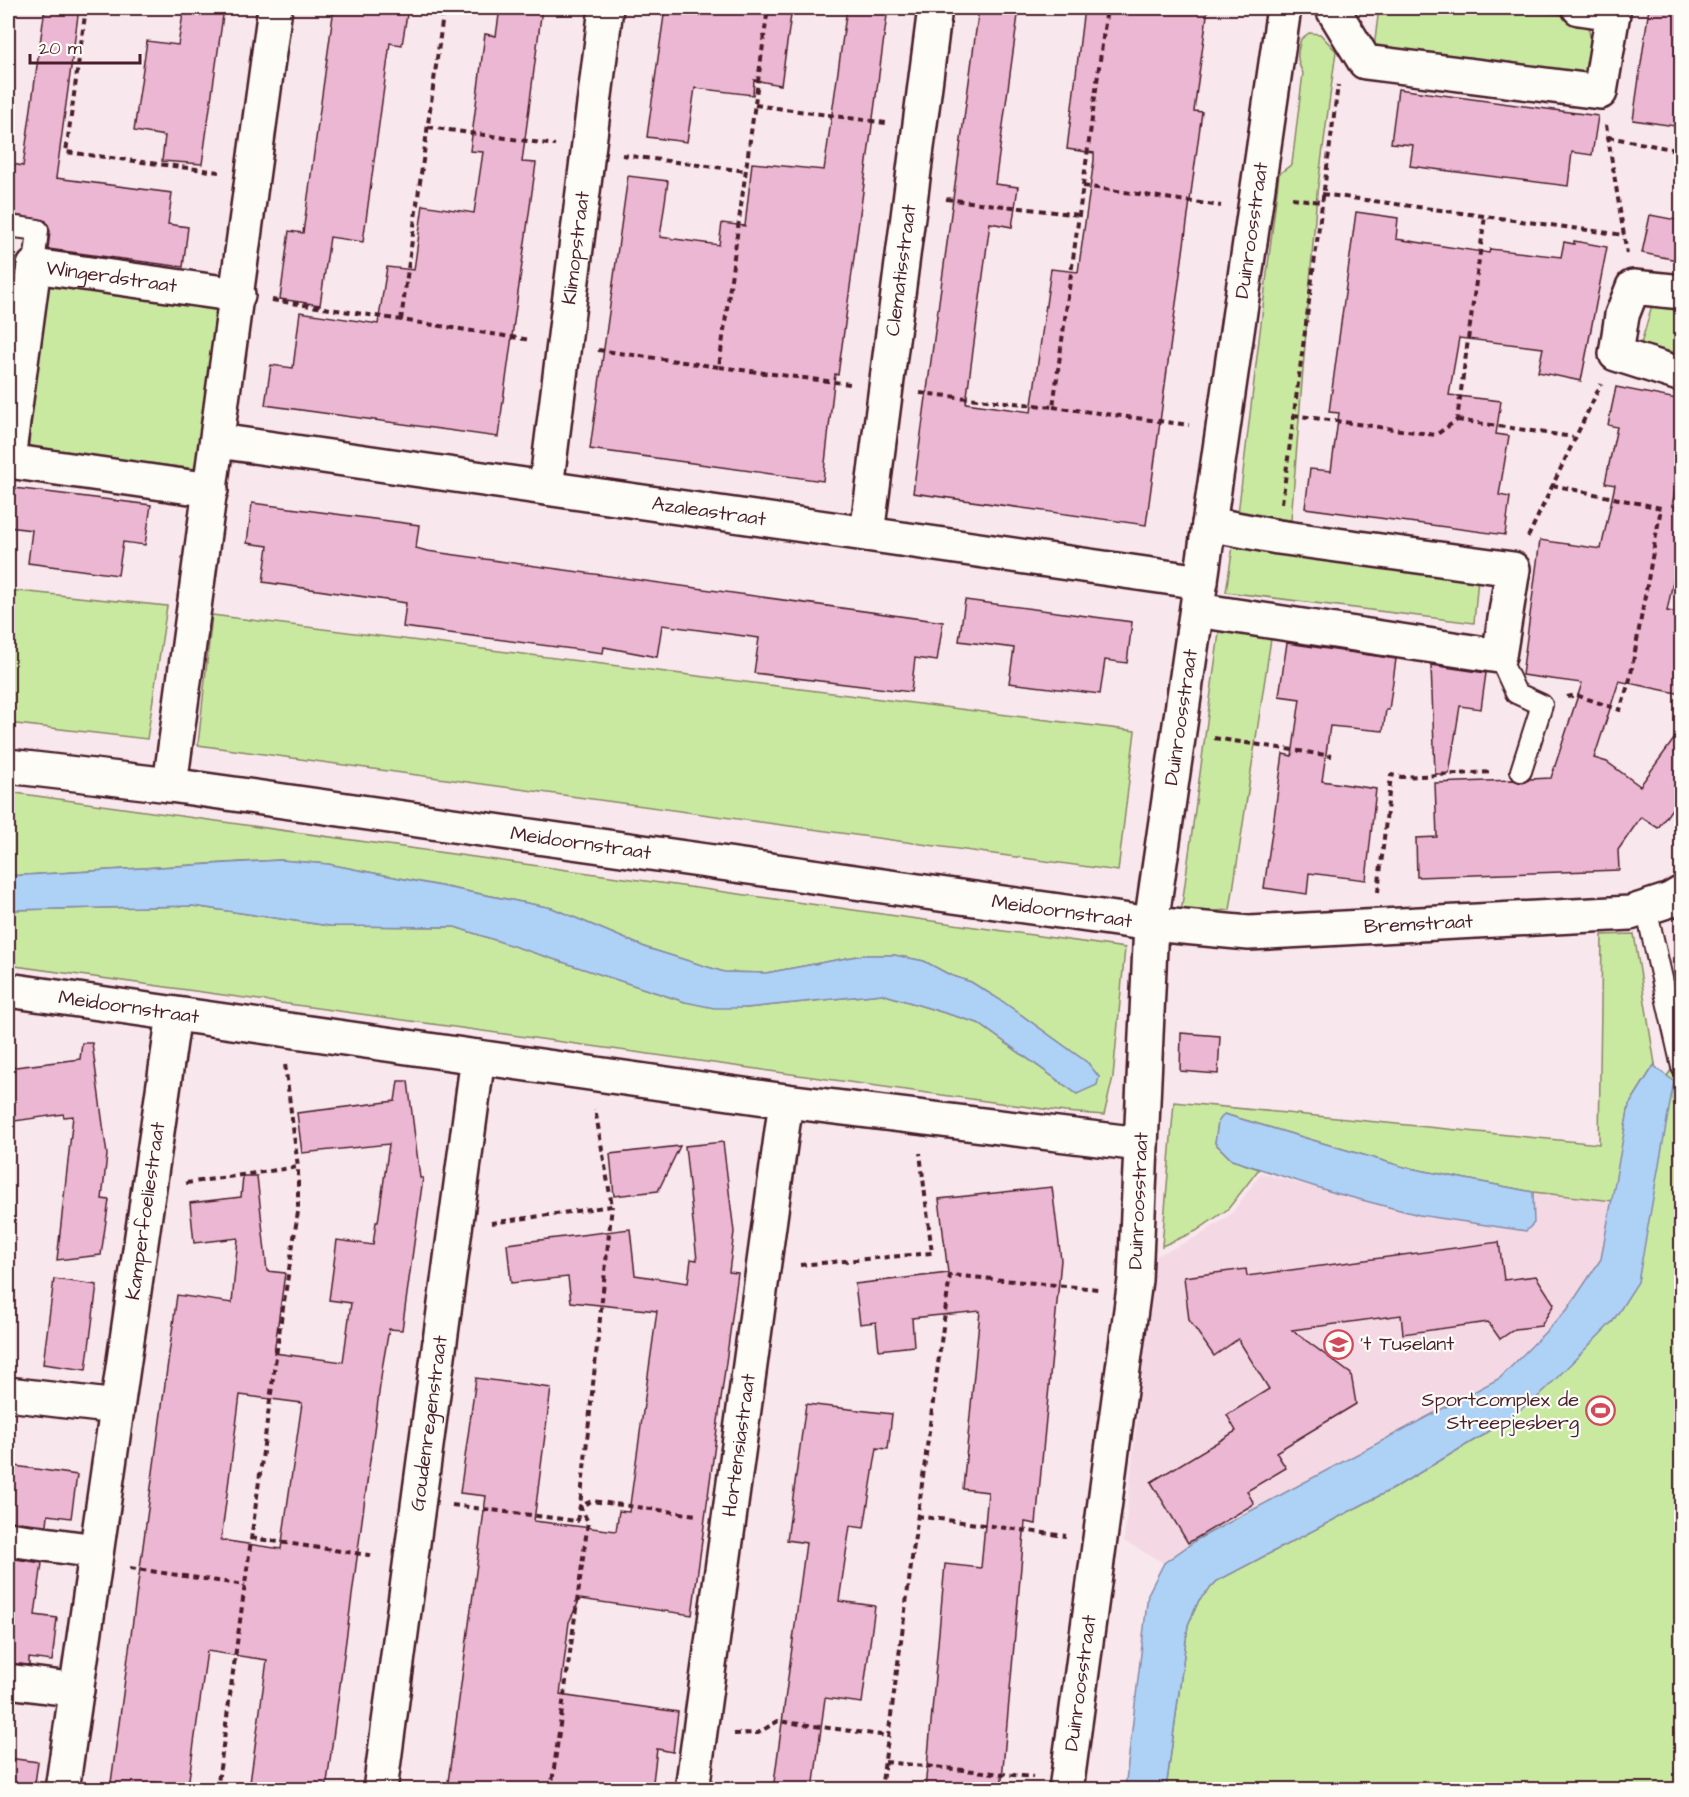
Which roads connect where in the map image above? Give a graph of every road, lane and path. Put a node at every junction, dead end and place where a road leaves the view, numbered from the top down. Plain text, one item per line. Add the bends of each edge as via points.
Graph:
1 (86, 8) edge
2 (275, 8) edge
3 (444, 8) edge
4 (606, 8) edge
5 (935, 8) edge
6 (1107, 8) edge
7 (1284, 8) edge
8 (1580, 8) edge
9 (1328, 9) edge
10 (1365, 62) junction
11 (1599, 92) junction
12 (755, 105) dead end
13 (428, 127) junction
14 (920, 128) junction
15 (1608, 137) junction
16 (588, 150) junction
17 (1682, 152) edge
18 (746, 171) dead end
19 (253, 177) junction
20 (1083, 186) junction
21 (1322, 194) junction
22 (911, 195) junction
23 (1254, 211) junction
24 (1079, 215) junction
25 (1485, 216) junction
26 (8, 226) edge
27 (1624, 235) junction
28 (34, 266) junction
29 (1633, 287) junction
30 (1682, 292) edge
31 (238, 295) junction
32 (401, 320) dead end
33 (1616, 354) junction
34 (719, 367) dead end
35 (1682, 375) edge
36 (886, 389) junction
37 (1053, 407) junction
38 (1293, 415) junction
39 (1457, 420) junction
40 (1223, 429) junction
41 (1573, 437) junction
42 (218, 441) junction
43 (8, 460) edge
44 (1552, 485) junction
45 (546, 488) junction
46 (211, 490) junction
47 (1209, 524) junction
48 (867, 534) junction
49 (1278, 537) junction
50 (1513, 569) junction
51 (1199, 596) junction
52 (1499, 656) junction
53 (1542, 705) junction
54 (1179, 733) junction
55 (1332, 756) dead end
56 (8, 766) edge
57 (1521, 771) joint
58 (170, 785) junction
59 (1682, 893) edge
60 (1647, 908) junction
61 (1151, 924) junction
62 (1374, 926) junction
63 (8, 990) edge
64 (174, 1014) junction
65 (281, 1029) junction
66 (478, 1057) junction
67 (1682, 1067) edge
68 (589, 1073) junction
69 (786, 1101) junction
70 (916, 1117) junction
71 (1140, 1144) junction
72 (298, 1167) junction
73 (149, 1188) junction
74 (612, 1206) junction
75 (455, 1228) junction
76 (764, 1268) junction
77 (1135, 1280) junction
78 (8, 1394) edge
79 (117, 1407) junction
80 (419, 1494) junction
81 (580, 1506) junction
82 (917, 1516) junction
83 (729, 1520) junction
84 (251, 1538) junction
85 (8, 1539) edge
86 (1100, 1541) junction
87 (96, 1551) junction
88 (411, 1562) junction
89 (245, 1585) junction
90 (8, 1681) edge
91 (77, 1690) junction
92 (700, 1736) junction
93 (888, 1736) junction
94 (885, 1762) junction
95 (1066, 1785) edge
96 (62, 1790) edge
97 (217, 1790) edge
98 (380, 1790) edge
99 (550, 1790) edge
100 (692, 1790) edge
101 (881, 1790) edge

1 - 19 path via 66,152
2 - 19 street
3 - 13 path
4 - 16 street, Klimopstraat
5 - 14 street, Clematisstraat
6 - 20 path
7 - 23 street, Duinroosstraat
8 - 11 street via 1613,13
9 - 10 street
10 - 11 street
10 - 21 path via 1340,73
11 - 15 path
12 - 14 path
13 - 16 path
13 - 32 path
14 - 22 street, Clematisstraat
15 - 17 path
15 - 27 path
16 - 18 path
16 - 45 street, Klimopstraat
19 - 31 street
20 - 23 path
20 - 24 path
21 - 25 path
21 - 38 path
22 - 24 path
22 - 36 street, Clematisstraat
23 - 40 street, Duinroosstraat
24 - 37 path
25 - 27 path
25 - 39 path
26 - 28 lane via 38,230
27 - 29 path
28 - 31 street, Wingerdstraat
28 - 43 street, Wingerdstraat
29 - 30 street
29 - 33 street via 1622,315
31 - 42 street
33 - 35 street
33 - 41 path
34 - 36 path
36 - 37 path
36 - 48 street, Clematisstraat
37 - 40 path
38 - 39 path via 1436,435
38 - 49 path
39 - 41 path
40 - 47 street, Duinroosstraat
41 - 44 path
42 - 45 street, Azaleastraat
42 - 46 street
43 - 46 street, Wingerdstraat
44 - 50 path
44 - 53 path via 1661,508 1630,679 1620,710 1576,694
45 - 48 street, Azaleastraat
46 - 58 street
47 - 49 street
47 - 51 street, Duinroosstraat
48 - 51 street, Azaleastraat
49 - 50 street
50 - 52 street
51 - 52 street
51 - 54 street, Duinroosstraat
52 - 53 lane via 1516,693
53 - 57 lane
54 - 55 path
54 - 61 street, Duinroosstraat
56 - 58 street, Meidoornstraat
57 - 62 path via 1390,775
58 - 61 street, Meidoornstraat
59 - 60 street, Bremstraat
60 - 62 street, Bremstraat via 1630,913
60 - 67 lane
61 - 62 street, Bremstraat via 1249,933
61 - 71 street, Duinroosstraat
63 - 64 street, Meidoornstraat
64 - 65 street, Meidoornstraat
64 - 73 street, Kamperfoeliestraat
65 - 66 street, Meidoornstraat
65 - 72 path
66 - 68 street, Meidoornstraat
66 - 75 street, Goudenregenstraat
68 - 69 street, Meidoornstraat
68 - 74 path
69 - 70 street, Meidoornstraat
69 - 76 street, Hortensiastraat
70 - 71 street, Meidoornstraat
70 - 76 path via 932,1253
71 - 77 street, Duinroosstraat
72 - 73 path
72 - 84 path via 298,1212
73 - 79 street, Kamperfoeliestraat
74 - 75 path
74 - 81 path
75 - 80 street, Goudenregenstraat
76 - 83 street, Hortensiastraat
77 - 82 path via 1101,1289 950,1275
77 - 86 street, Duinroosstraat
78 - 79 street
79 - 87 street, Kamperfoeliestraat
80 - 81 path via 438,1503 577,1521
80 - 88 street, Goudenregenstraat
81 - 83 path via 592,1501
81 - 99 path via 588,1522
82 - 86 path
82 - 93 path
83 - 92 street, Hortensiastraat
84 - 88 path
84 - 89 path
85 - 87 street
86 - 95 street, Duinroosstraat
87 - 89 path via 111,1565
87 - 91 street, Kamperfoeliestraat
88 - 98 street, Goudenregenstraat
89 - 97 path
90 - 91 street
91 - 96 street, Kamperfoeliestraat
92 - 93 path via 758,1733 778,1721
92 - 100 street, Hortensiastraat
93 - 94 path
94 - 95 path
94 - 101 path

